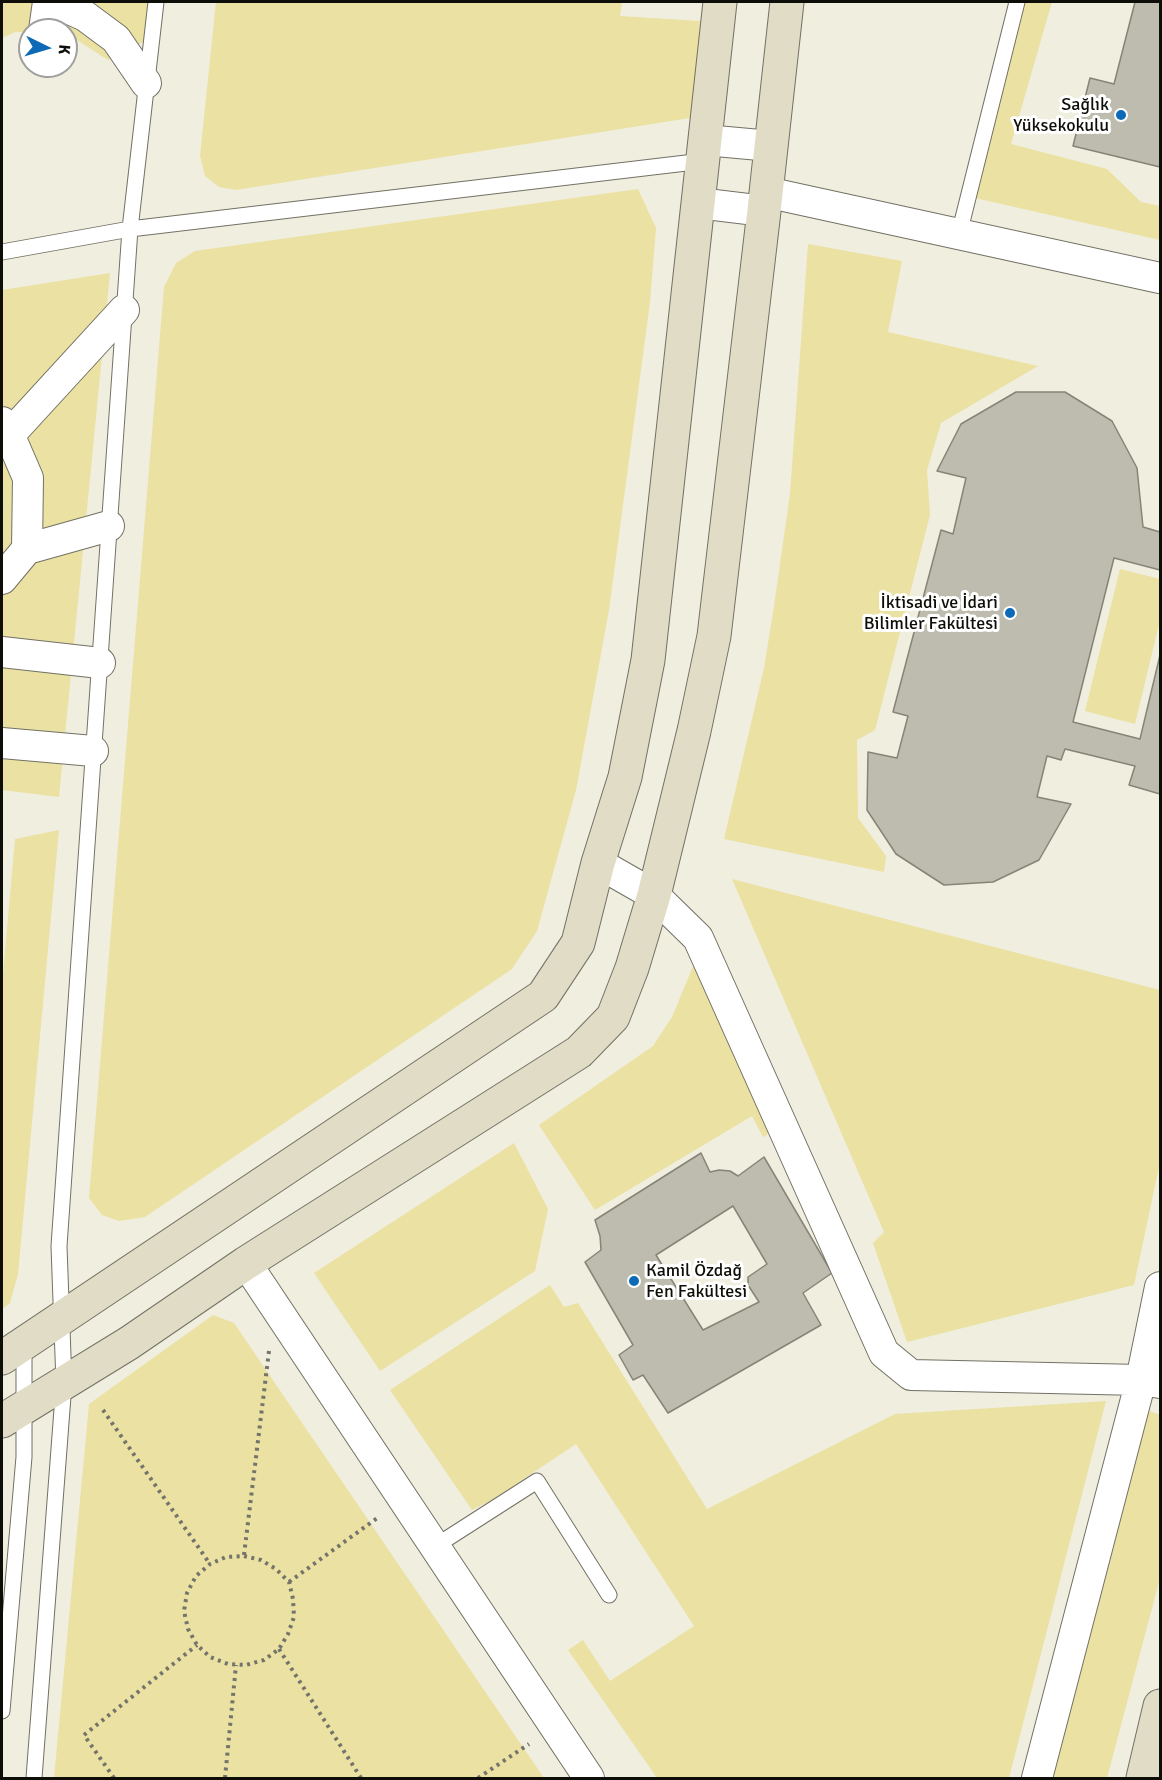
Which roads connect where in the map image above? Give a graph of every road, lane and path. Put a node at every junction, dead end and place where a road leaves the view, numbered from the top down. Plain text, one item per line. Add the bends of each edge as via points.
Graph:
1 (48, 2) edge
2 (54, 2) edge
3 (156, 2) edge
4 (720, 2) edge
5 (787, 2) edge
6 (1017, 2) edge
7 (46, 18) edge
8 (146, 83) junction
9 (771, 146) junction
10 (704, 150) junction
11 (765, 202) junction
12 (698, 203) junction
13 (130, 229) junction
14 (959, 234) junction
15 (2, 252) edge
16 (1161, 278) edge
17 (124, 310) junction
18 (4, 433) edge
19 (109, 526) junction
20 (27, 549) junction
21 (2, 579) edge
22 (2, 652) edge
23 (100, 663) junction
24 (2, 743) edge
25 (93, 751) junction
26 (598, 863) junction
27 (654, 895) junction
28 (246, 1263) junction
29 (1161, 1287) edge
30 (275, 1306) junction
31 (63, 1318) junction
32 (13, 1351) edge
33 (1151, 1381) edge
34 (64, 1383) junction
35 (104, 1410) dead end
36 (13, 1414) edge
37 (403, 1500) junction
38 (434, 1546) junction
39 (244, 1556) junction
40 (210, 1564) junction
41 (290, 1582) junction
42 (609, 1595) dead end
43 (197, 1645) junction
44 (279, 1649) junction
45 (236, 1665) junction
46 (1161, 1706) edge
47 (2, 1711) edge
48 (555, 1727) junction
49 (34, 1779) edge
50 (114, 1779) edge
51 (225, 1779) edge
52 (361, 1779) edge
53 (478, 1779) edge
54 (589, 1779) edge
55 (1037, 1779) edge
56 (1143, 1779) edge

1 - 7 street
2 - 8 street via 85,16 116,39
3 - 8 lane
4 - 10 street
5 - 9 street
6 - 14 lane
8 - 13 lane
9 - 10 street
9 - 11 street
10 - 12 street
10 - 13 lane
11 - 12 street
11 - 14 street
11 - 27 street via 714,636
12 - 26 street via 648,660 625,777
13 - 15 lane
13 - 17 lane
14 - 16 street
17 - 18 street
17 - 19 lane
18 - 20 street via 28,478
19 - 20 street
19 - 23 lane
20 - 21 street
22 - 23 street
23 - 25 lane
24 - 25 street
25 - 31 lane via 59,1245
26 - 27 street
26 - 31 street via 578,943 543,996
27 - 28 street via 613,1017 579,1052
27 - 33 street via 698,938 884,1353 911,1375
28 - 30 street
28 - 34 street
29 - 33 street
30 - 37 street
30 - 39 path
31 - 32 street
31 - 34 lane
32 - 36 lane
33 - 55 street
34 - 36 street
34 - 49 lane
35 - 40 path
36 - 47 lane via 24,1458
37 - 38 street
37 - 41 path
38 - 42 lane via 537,1481
38 - 48 street
39 - 40 path via 226,1557
39 - 41 path via 261,1560
40 - 43 path via 196,1576 184,1611
41 - 44 path via 294,1617
43 - 45 path via 210,1657
43 - 50 path via 84,1735
44 - 45 path via 264,1660
44 - 52 path
45 - 51 path
46 - 56 street
48 - 53 path
48 - 54 street

